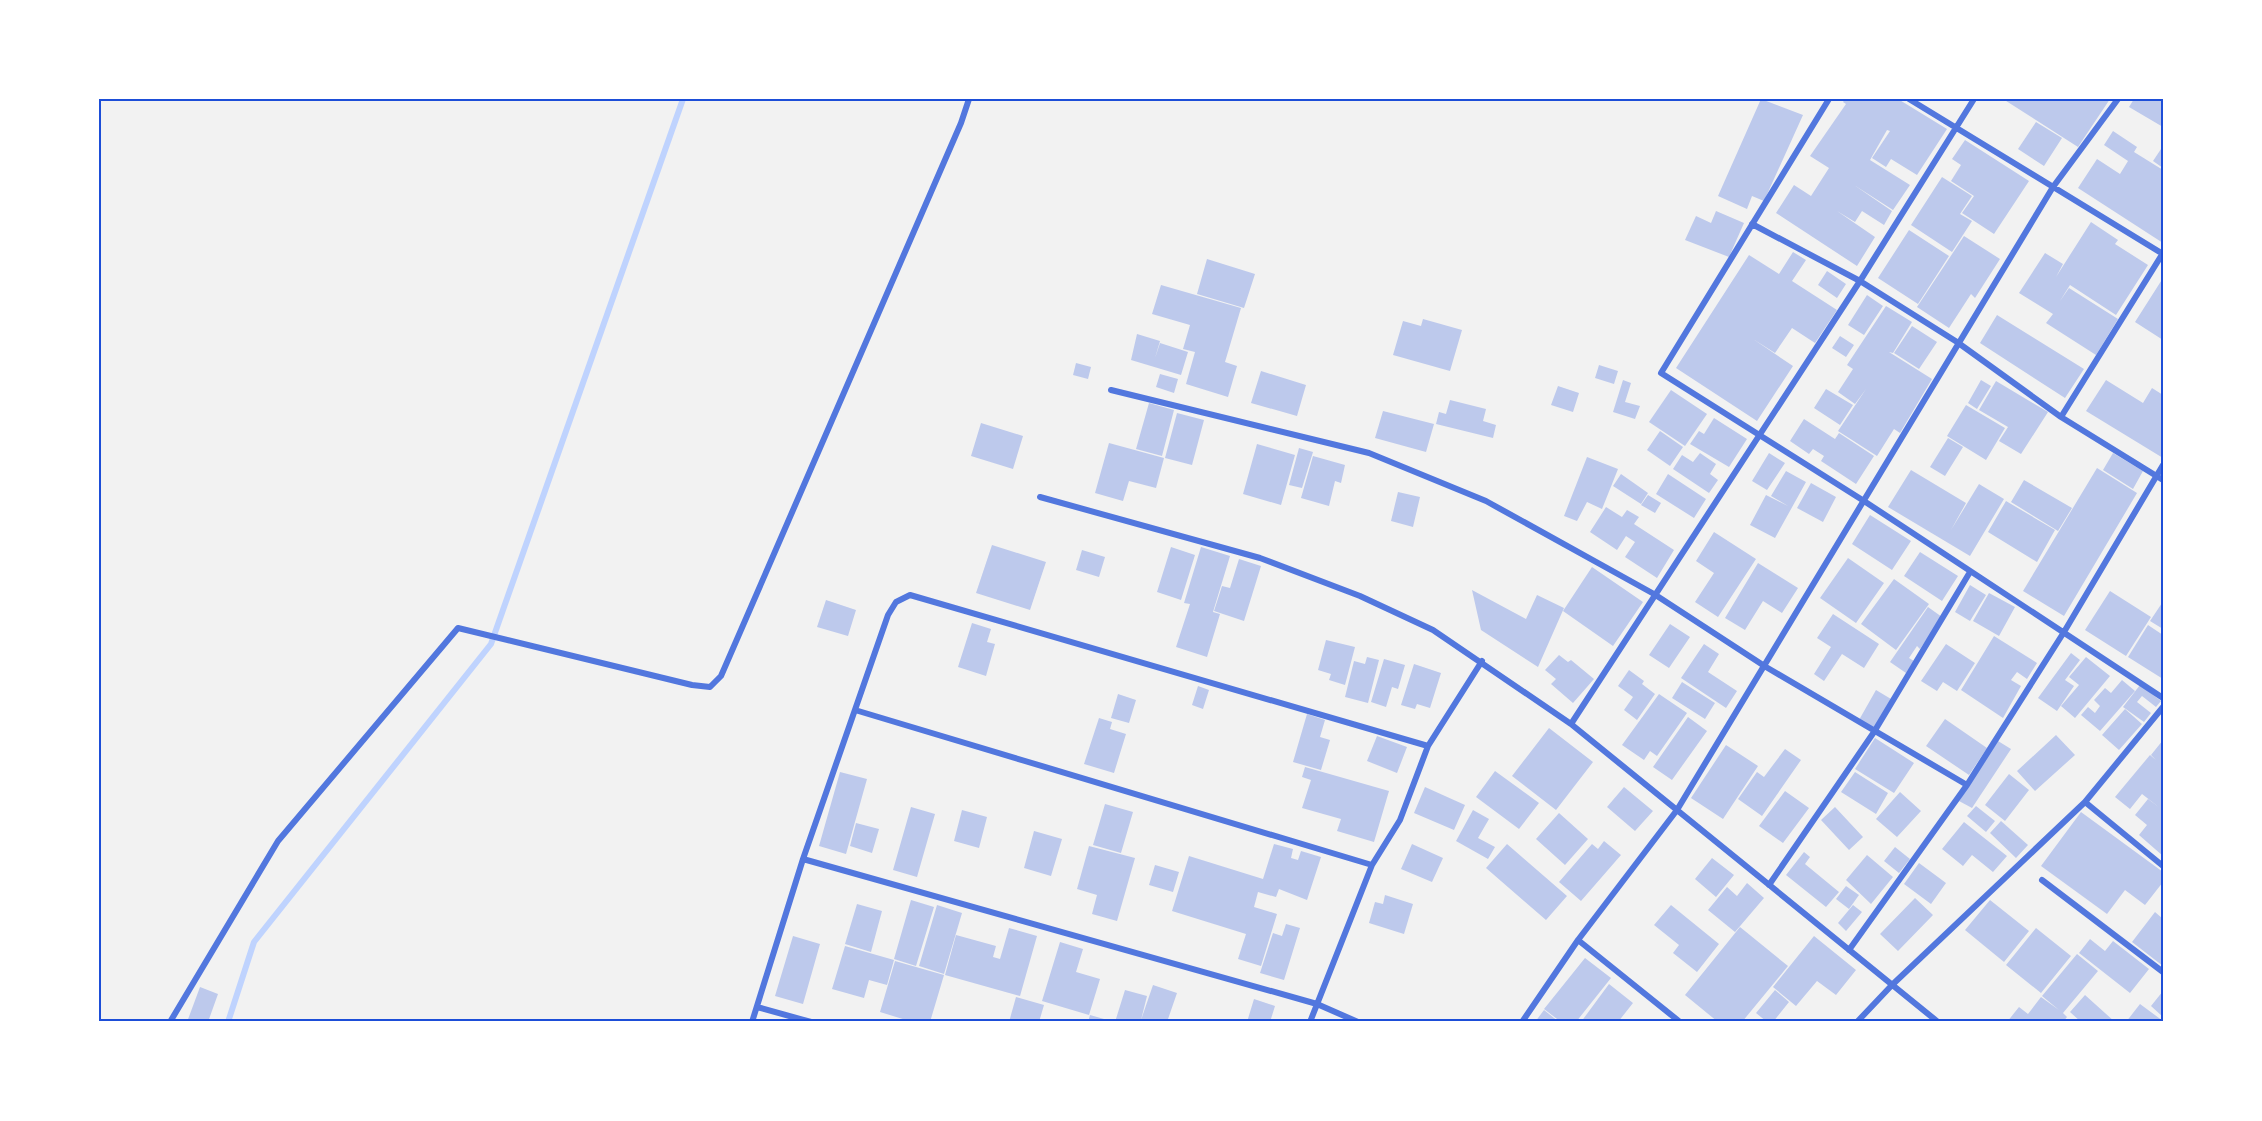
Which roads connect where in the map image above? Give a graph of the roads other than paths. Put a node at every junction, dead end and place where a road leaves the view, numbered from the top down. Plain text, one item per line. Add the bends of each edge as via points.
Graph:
1 (969, 99) edge
2 (1829, 99) edge
3 (1909, 99) edge
4 (1974, 99) edge
5 (2118, 99) edge
6 (1955, 128) junction
7 (2053, 187) junction
8 (1752, 225) junction
9 (2163, 254) edge
10 (1860, 281) junction
11 (1957, 342) junction
12 (1111, 390) dead end
13 (2061, 417) junction
14 (1757, 435) junction
15 (2163, 465) edge
16 (2156, 476) junction
17 (2163, 480) edge
18 (1040, 497) dead end
19 (1864, 501) junction
20 (1970, 572) junction
21 (1654, 594) junction
22 (2064, 632) junction
23 (1482, 661) junction
24 (1766, 667) junction
25 (2163, 698) edge
26 (2163, 707) edge
27 (855, 710) junction
28 (1571, 724) junction
29 (1874, 732) junction
30 (1428, 746) junction
31 (1967, 785) junction
32 (2085, 802) junction
33 (1677, 810) junction
34 (803, 859) junction
35 (1372, 865) junction
36 (2163, 866) edge
37 (2042, 880) dead end
38 (1769, 885) junction
39 (1578, 940) junction
40 (1849, 950) junction
41 (2163, 972) edge
42 (1892, 985) junction
43 (1317, 1004) junction
44 (757, 1007) junction
45 (170, 1022) edge
46 (752, 1022) edge
47 (811, 1022) edge
48 (1310, 1022) edge
49 (1358, 1022) edge
50 (1522, 1022) edge
51 (1680, 1022) edge
52 (1857, 1022) edge
53 (1938, 1022) edge

1 - 45 street via 721,676 710,687 692,685 458,628 278,841
2 - 8 street
3 - 6 street
4 - 6 street
5 - 7 street
6 - 7 street
6 - 10 street
7 - 9 street
7 - 11 street
8 - 10 street
8 - 14 street via 1661,373
9 - 13 street
10 - 11 street
10 - 14 street
11 - 13 street
11 - 19 street
12 - 21 street via 1368,453 1486,501
13 - 16 street
14 - 19 street
14 - 21 street
15 - 16 street
16 - 17 street
16 - 22 street
18 - 23 street via 1260,558 1338,587 1433,630
19 - 20 street
19 - 24 street
20 - 22 street
20 - 29 street
21 - 24 street
21 - 28 street
22 - 25 street
22 - 31 street
23 - 28 street
23 - 30 street
24 - 29 street
24 - 33 street
26 - 32 street
27 - 30 street via 888,615 896,602 910,595
27 - 34 street
27 - 35 street
28 - 33 street
29 - 31 street
29 - 38 street
30 - 35 street via 1400,820
31 - 40 street
32 - 36 street
32 - 42 street
33 - 38 street
33 - 39 street
34 - 43 street
34 - 44 street
35 - 43 street
37 - 41 street
38 - 40 street
39 - 50 street
39 - 51 street
40 - 42 street
42 - 52 street
42 - 53 street
43 - 48 street
43 - 49 street
44 - 46 street
44 - 47 street

